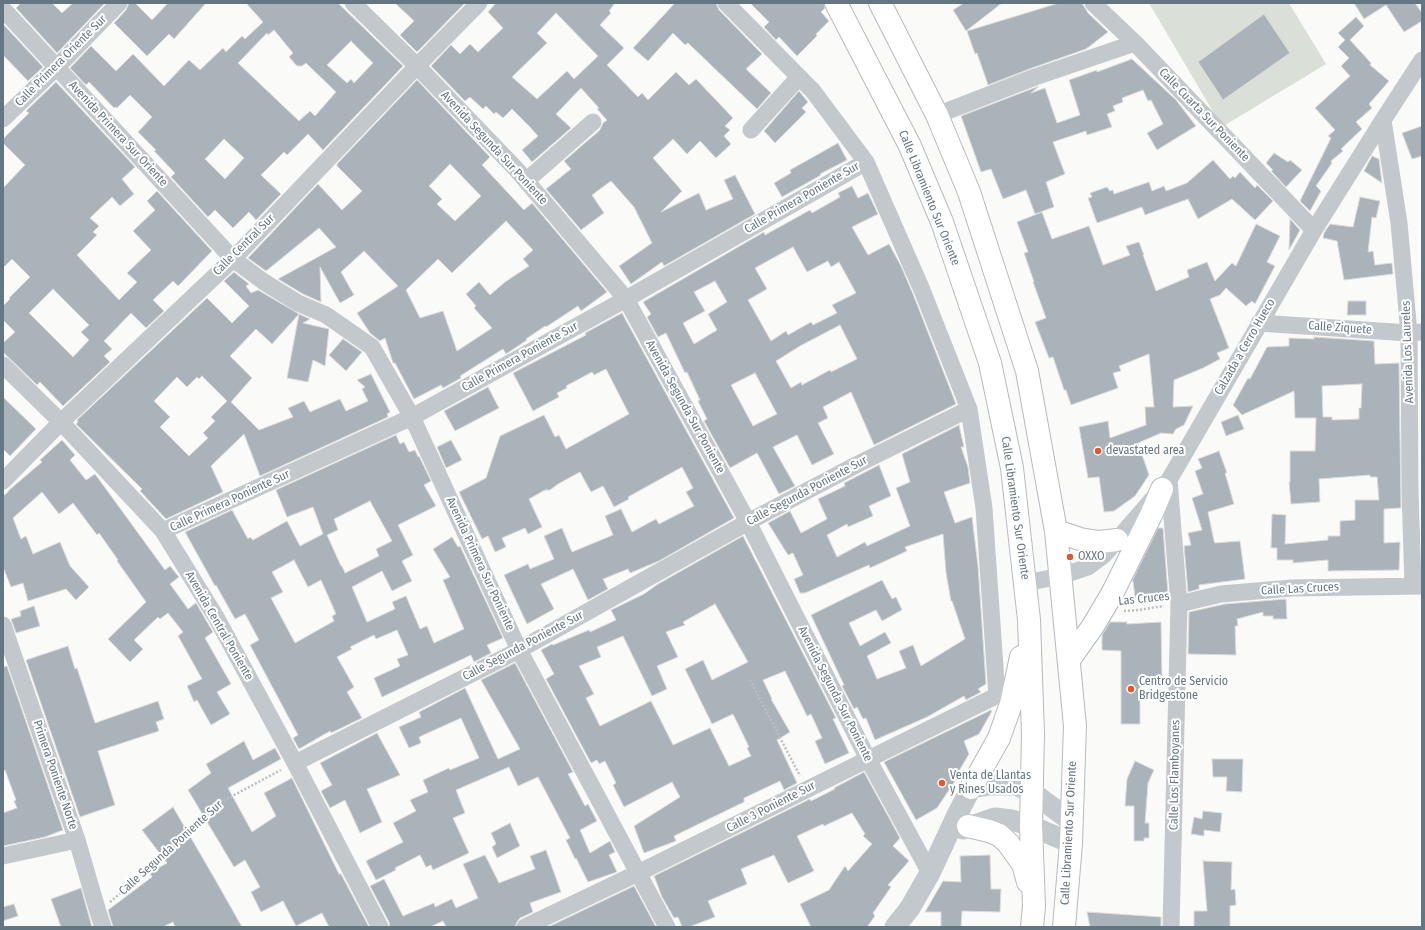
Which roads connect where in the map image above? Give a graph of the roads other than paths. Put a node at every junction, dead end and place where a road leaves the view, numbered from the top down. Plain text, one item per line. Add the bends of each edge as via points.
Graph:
1 (119, 3) edge
2 (353, 3) edge
3 (479, 3) edge
4 (726, 3) edge
5 (836, 3) edge
6 (880, 3) edge
7 (1092, 3) edge
8 (3, 9) edge
9 (1135, 42) junction
10 (1422, 60) edge
11 (417, 66) junction
12 (57, 67) junction
13 (799, 78) junction
14 (936, 115) junction
15 (3, 119) edge
16 (1383, 120) junction
17 (593, 122) dead end
18 (751, 130) dead end
19 (866, 162) junction
20 (526, 181) junction
21 (1314, 230) junction
22 (233, 258) junction
23 (626, 299) junction
24 (1259, 323) junction
25 (1416, 333) edge
26 (3, 366) edge
27 (969, 409) junction
28 (412, 417) junction
29 (61, 422) junction
30 (3, 481) edge
31 (1165, 485) junction
32 (748, 522) junction
33 (1056, 531) junction
34 (163, 532) junction
35 (1117, 540) junction
36 (1061, 576) junction
37 (1025, 583) junction
38 (1417, 586) edge
39 (1179, 604) junction
40 (1028, 620) junction
41 (3, 625) edge
42 (519, 650) junction
43 (1069, 660) junction
44 (1007, 691) junction
45 (868, 759) junction
46 (295, 763) junction
47 (971, 788) junction
48 (1033, 794) junction
49 (1071, 821) junction
50 (968, 826) junction
51 (1031, 826) junction
52 (948, 836) junction
53 (77, 840) junction
54 (1071, 844) junction
55 (3, 856) edge
56 (638, 873) junction
57 (930, 873) junction
58 (1033, 916) edge
59 (100, 920) edge
60 (380, 927) edge
61 (526, 927) edge
62 (667, 927) edge
63 (895, 927) edge
64 (1064, 927) edge
65 (1171, 927) edge

1 - 12 street, Calle Primera Oriente Sur
2 - 11 street, Avenida Segunda Sur Poniente
3 - 11 street, Calle Central Sur
4 - 13 street
5 - 37 main road, Calle Libramiento Sur Oriente via 910,146 942,222 990,363 1012,468
6 - 14 main road, Calle Libramiento Sur Oriente
7 - 9 street, Calle Cuarta Sur Poniente
8 - 12 street, Avenida Primera Sur Oriente
9 - 14 street
9 - 21 street, Calle Cuarta Sur Poniente
10 - 16 street, Calzada a Cerro Hueco
11 - 20 street, Avenida Segunda Sur Poniente
11 - 22 street, Calle Central Sur
12 - 15 street, Calle Primera Oriente Sur
12 - 22 street, Avenida Primera Sur Oriente
13 - 18 street
13 - 19 street via 813,91
14 - 33 main road, Calle Libramiento Sur Oriente via 969,192 1027,371
16 - 21 street, Calzada a Cerro Hueco
16 - 25 street, Avenida Los Laureles
17 - 20 street
19 - 23 street, Calle Primera Poniente Sur
19 - 27 street via 922,290
20 - 23 street, Avenida Segunda Sur Poniente
21 - 24 street, Calzada a Cerro Hueco
22 - 28 street, Avenida Primera Sur Poniente via 264,282 298,303 326,315 372,347
22 - 29 street, Calle Central Sur
23 - 28 street, Calle Primera Poniente Sur
23 - 32 street, Avenida Segunda Sur Poniente
24 - 25 street, Calle Ziquete
24 - 31 street, Calzada a Cerro Hueco
25 - 38 street, Avenida Los Laureles via 1410,491
26 - 29 street, Avenida Central Poniente
27 - 32 street, Calle Segunda Poniente Sur
27 - 44 street
28 - 34 street, Calle Primera Poniente Sur
28 - 42 street, Avenida Primera Sur Poniente
29 - 30 street, Calle Central Sur
29 - 34 street, Avenida Central Poniente
31 - 35 street, Calzada a Cerro Hueco
31 - 39 street, Calle Los Flamboyanes
31 - 43 main road via 1112,594 1094,626
32 - 42 street, Calle Segunda Poniente Sur
32 - 45 street, Avenida Segunda Sur Poniente
33 - 35 main road via 1098,542
33 - 36 main road, Calle Libramiento Sur Oriente
34 - 46 street, Avenida Central Poniente via 216,617
35 - 36 street, Calzada a Cerro Hueco via 1104,555 1088,567
36 - 37 street, Calzada a Cerro Hueco
36 - 43 main road, Calle Libramiento Sur Oriente
37 - 40 main road, Calle Libramiento Sur Oriente
38 - 39 street, Calle Las Cruces via 1292,588 1221,594
39 - 65 street, Calle Los Flamboyanes
40 - 44 main road
40 - 48 main road, Calle Libramiento Sur Oriente
41 - 53 street, Primera Poniente Norte
42 - 46 street, Calle Segunda Poniente Sur
42 - 56 street, Avenida Primera Sur Poniente
43 - 49 main road, Calle Libramiento Sur Oriente via 1074,726
44 - 45 street, Calle 3 Poniente Sur
44 - 47 main road via 1011,704 999,738
45 - 56 street, Calle 3 Poniente Sur
45 - 57 street, Avenida Segunda Sur Poniente
46 - 60 street, Avenida Central Poniente
47 - 48 street via 990,784 1016,785
47 - 52 street
48 - 49 street
48 - 51 main road, Calle Libramiento Sur Oriente
49 - 54 main road, Calle Libramiento Sur Oriente
50 - 51 street via 995,818
50 - 52 street
50 - 58 main road via 999,835 1008,843 1023,864
51 - 54 street
51 - 58 main road, Calle Libramiento Sur Oriente
52 - 57 street
53 - 55 street
53 - 59 street, Primera Poniente Norte
54 - 64 main road, Calle Libramiento Sur Oriente
56 - 61 street, Calle 3 Poniente Sur
56 - 62 street, Avenida Primera Sur Poniente
57 - 63 street via 910,908

